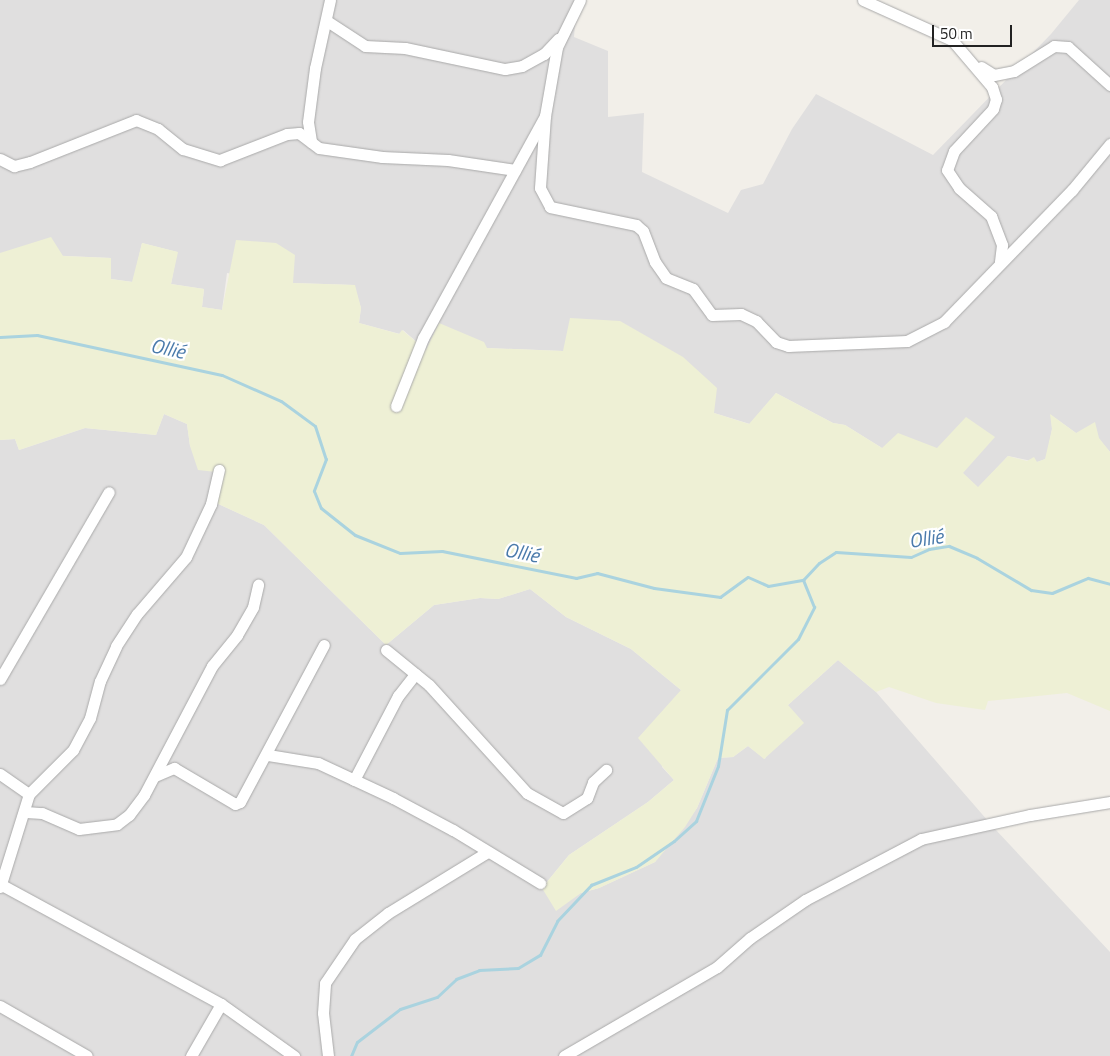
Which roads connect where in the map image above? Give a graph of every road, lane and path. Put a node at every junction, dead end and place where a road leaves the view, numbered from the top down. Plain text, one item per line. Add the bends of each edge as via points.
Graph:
1 (330, 0) edge
2 (580, 0) edge
3 (863, 0) edge
4 (327, 21) junction
5 (563, 34) junction
6 (971, 61) junction
7 (1110, 85) edge
8 (545, 116) junction
9 (311, 142) junction
10 (1110, 144) edge
11 (0, 159) edge
12 (515, 170) junction
13 (1000, 262) junction
14 (396, 406) dead end
15 (219, 470) dead end
16 (109, 492) dead end
17 (258, 585) dead end
18 (324, 645) dead end
19 (386, 650) dead end
20 (415, 674) junction
21 (0, 678) edge
22 (268, 755) junction
23 (606, 770) dead end
24 (0, 774) edge
25 (155, 776) junction
26 (354, 780) junction
27 (29, 794) junction
28 (1110, 802) edge
29 (26, 812) junction
30 (486, 852) junction
31 (540, 883) dead end
32 (1, 885) edge
33 (221, 1004) junction
34 (0, 1006) edge
35 (88, 1056) edge
36 (191, 1056) edge
37 (294, 1056) edge
38 (328, 1056) edge
39 (564, 1056) edge

1 - 4 street
2 - 5 street
3 - 6 street via 952,40
4 - 5 street via 365,46 405,48 505,69 522,66 544,54
4 - 9 street via 315,68 308,122
5 - 8 street via 549,84
6 - 7 street via 994,75 1014,71 1054,46 1068,48
6 - 13 street via 992,87 996,99 993,109 954,151 947,170 959,188 991,216 1002,245
8 - 12 street
8 - 13 street via 540,188 550,208 636,225 643,232 655,262 666,278 693,289 712,314 741,314 756,321 776,342 788,346 907,341 944,322
9 - 11 street via 299,132 287,134 220,160 183,149 158,129 136,120 30,162 14,166
9 - 12 street via 319,148 372,156 448,160
10 - 13 street via 1072,190
12 - 14 street via 423,338
15 - 27 street via 211,504 186,557 136,614 116,646 100,681 90,718 73,750
16 - 21 street
17 - 25 street via 254,608 238,635 212,666
18 - 22 street
19 - 20 street
20 - 23 street via 429,685 527,793 564,813 587,798 593,782
20 - 26 street via 398,696
22 - 25 street via 244,798 235,804 174,768
22 - 26 street via 318,763
24 - 27 street
25 - 29 street via 129,815 117,824 80,829 42,813
26 - 30 street via 453,830
27 - 29 street
28 - 39 street via 1030,815 920,839 805,900 717,967
29 - 32 street
30 - 31 street
30 - 38 street via 388,914 355,939 325,983 323,1013
32 - 33 street
33 - 36 street
33 - 37 street
34 - 35 street

